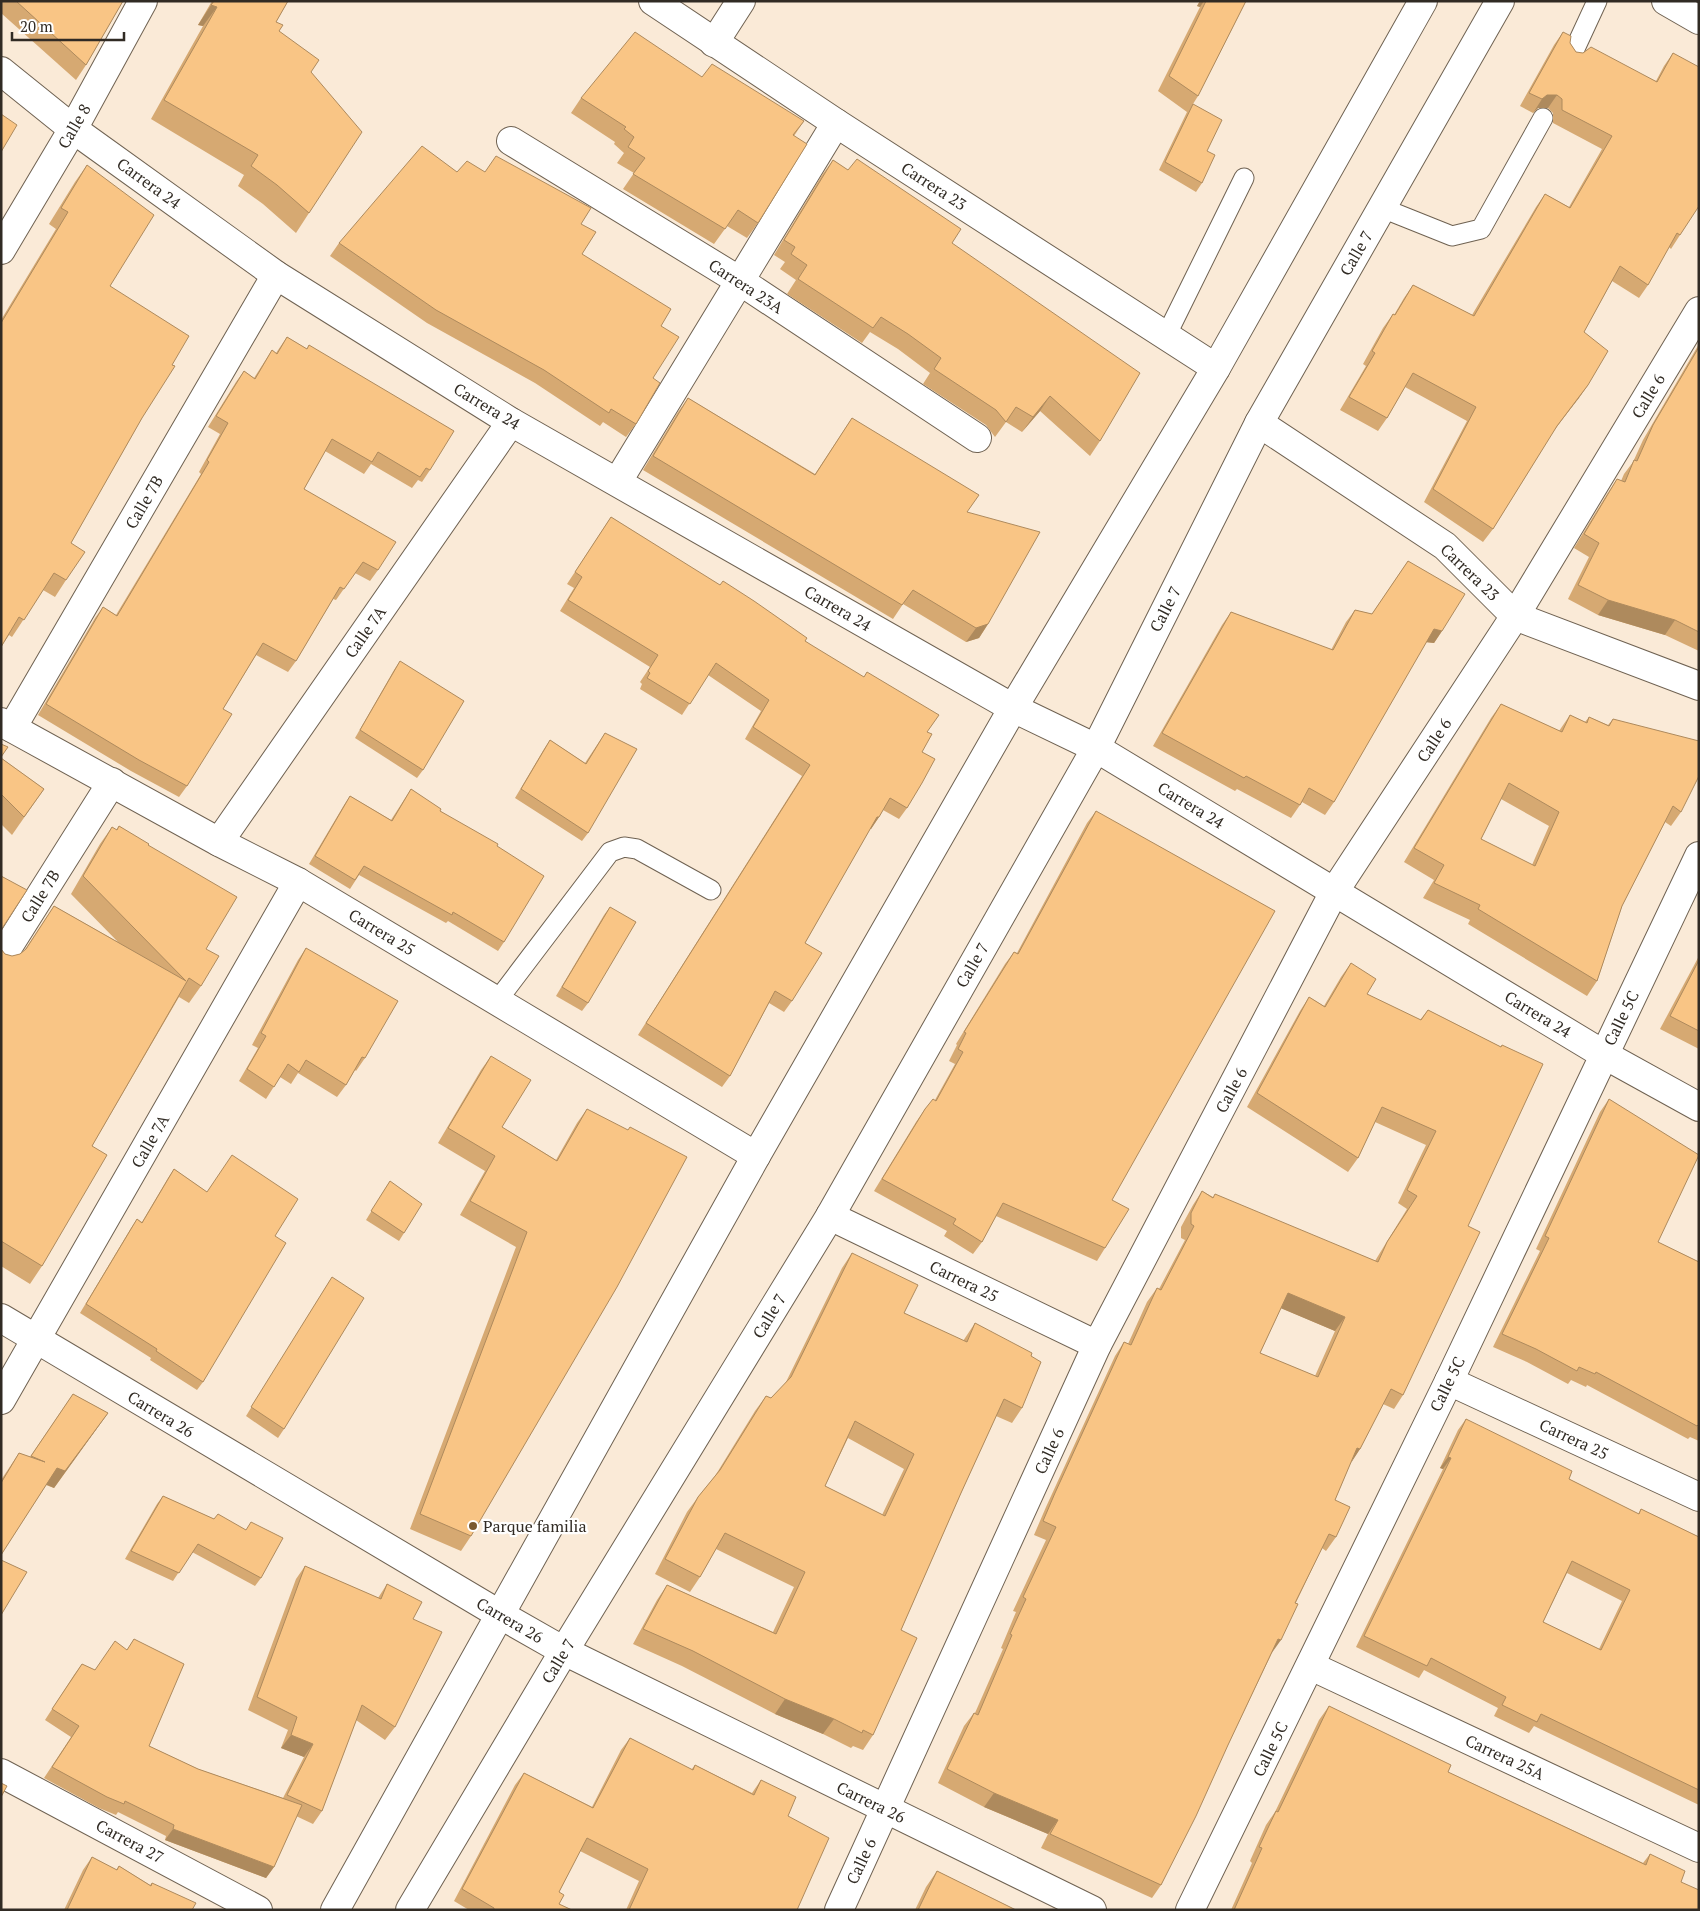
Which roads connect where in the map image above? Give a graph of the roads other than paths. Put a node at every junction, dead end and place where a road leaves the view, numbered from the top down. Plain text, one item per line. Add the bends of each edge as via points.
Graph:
1 (143, 1) edge
2 (653, 1) edge
3 (741, 1) edge
4 (1423, 1) edge
5 (1500, 1) edge
6 (1597, 1) edge
7 (1666, 1) edge
8 (1699, 20) edge
9 (714, 43) junction
10 (1572, 55) edge
11 (1, 71) edge
12 (1543, 118) dead end
13 (836, 123) junction
14 (73, 129) junction
15 (510, 141) dead end
16 (1244, 178) dead end
17 (1382, 208) junction
18 (1, 250) edge
19 (276, 275) junction
20 (740, 281) junction
21 (1699, 311) edge
22 (1166, 336) junction
23 (1216, 368) junction
24 (511, 422) junction
25 (1259, 423) junction
26 (977, 438) dead end
27 (618, 481) junction
28 (1515, 616) junction
29 (1699, 686) edge
30 (1013, 708) junction
31 (7, 725) edge
32 (1096, 748) junction
33 (112, 782) junction
34 (219, 842) junction
35 (1699, 856) edge
36 (298, 882) junction
37 (711, 890) dead end
38 (1334, 892) junction
39 (1, 958) edge
40 (497, 1001) junction
41 (1603, 1054) junction
42 (1699, 1107) edge
43 (756, 1156) junction
44 (830, 1216) junction
45 (1, 1318) edge
46 (36, 1341) junction
47 (1097, 1345) junction
48 (1449, 1381) junction
49 (1, 1400) edge
50 (1699, 1497) edge
51 (499, 1614) junction
52 (564, 1651) junction
53 (1311, 1666) junction
54 (1, 1773) edge
55 (885, 1809) junction
56 (1699, 1848) edge
57 (258, 1910) edge
58 (335, 1910) edge
59 (410, 1910) edge
60 (839, 1910) edge
61 (1092, 1910) edge
62 (1190, 1910) edge

1 - 14 street, Calle 8
2 - 9 street, Carrera 23
3 - 9 street
4 - 23 street
5 - 17 street, Calle 7
6 - 10 lane
7 - 8 street
9 - 13 street, Carrera 23
11 - 14 street, Carrera 24
12 - 17 lane via 1481,229 1452,236
13 - 20 street
13 - 22 street, Carrera 23
14 - 18 street, Calle 8
14 - 19 street, Carrera 24
15 - 20 street, Carrera 23A
16 - 22 lane
17 - 25 street, Calle 7
19 - 24 street, Carrera 24
19 - 31 street, Calle 7B
20 - 26 street, Carrera 23A
20 - 27 street
21 - 28 street, Calle 6
22 - 23 street, Carrera 23
23 - 30 street
24 - 27 street, Carrera 24
24 - 34 street, Calle 7A
25 - 28 street, Carrera 23 via 1445,546
25 - 32 street, Calle 7
27 - 30 street, Carrera 24
28 - 29 street, Carrera 23
28 - 38 street, Calle 6
30 - 32 street, Carrera 24
30 - 43 street
31 - 33 street, Carrera 25
32 - 38 street, Carrera 24
32 - 44 street, Calle 7
33 - 34 street, Carrera 25
33 - 39 street, Calle 7B
34 - 36 street, Carrera 25
35 - 41 street, Calle 5C
36 - 40 street, Carrera 25
36 - 46 street, Calle 7A
37 - 40 lane via 637,849 624,847 610,852
38 - 41 street, Carrera 24
38 - 47 street, Calle 6
40 - 43 street, Carrera 25
41 - 42 street, Carrera 24
41 - 48 street, Calle 5C
43 - 51 street
44 - 47 street, Carrera 25
44 - 52 street, Calle 7
45 - 46 street, Carrera 26
46 - 49 street, Calle 7A
46 - 51 street, Carrera 26
47 - 55 street, Calle 6
48 - 50 street, Carrera 25
48 - 53 street, Calle 5C
51 - 52 street, Carrera 26
51 - 58 street
52 - 55 street, Carrera 26
52 - 59 street, Calle 7
53 - 56 street, Carrera 25A
53 - 62 street, Calle 5C
54 - 57 street, Carrera 27
55 - 60 street, Calle 6
55 - 61 street, Carrera 26

